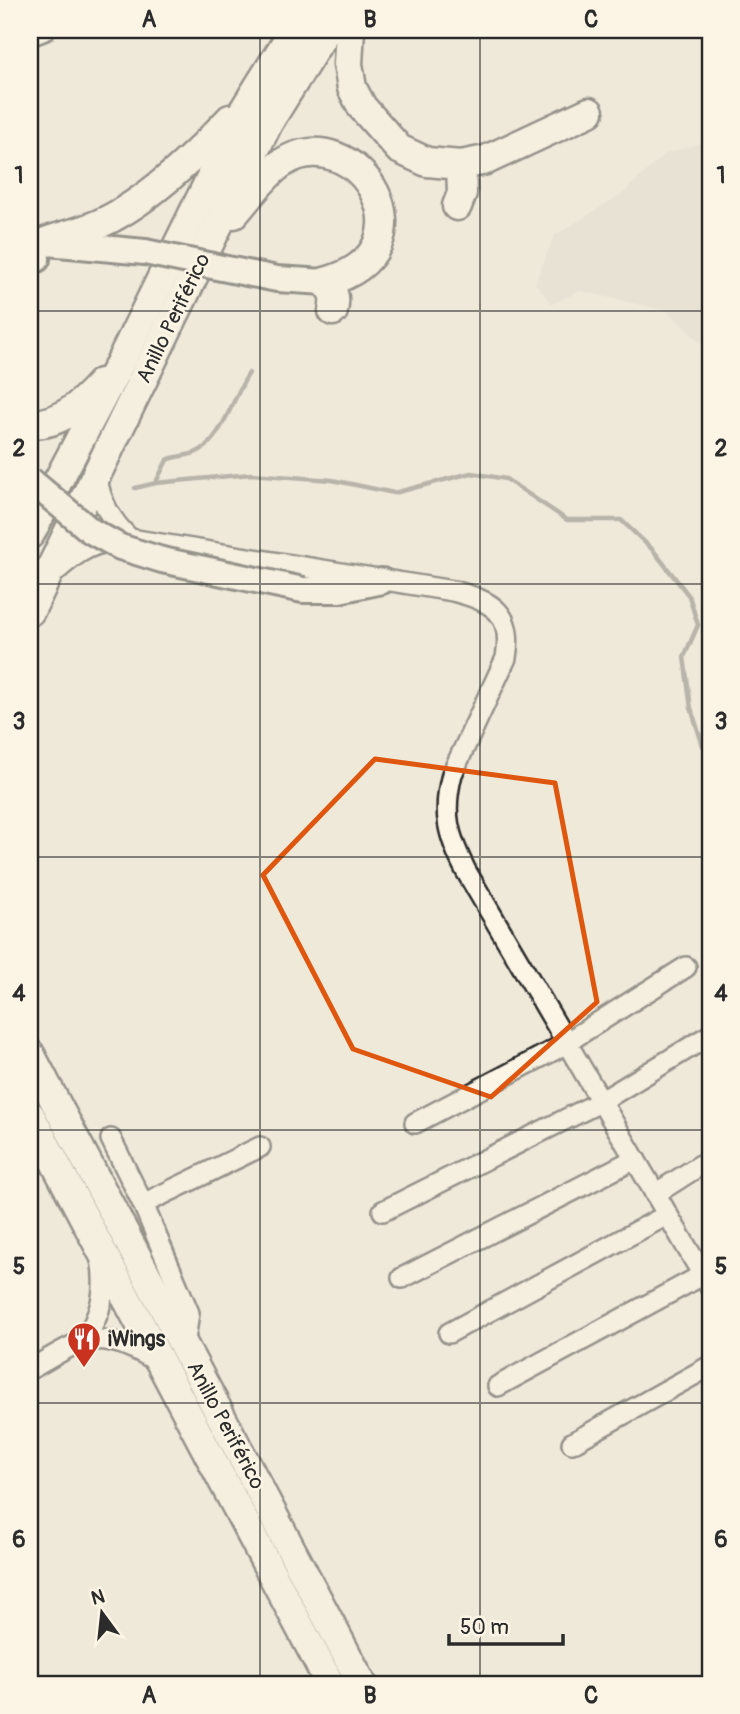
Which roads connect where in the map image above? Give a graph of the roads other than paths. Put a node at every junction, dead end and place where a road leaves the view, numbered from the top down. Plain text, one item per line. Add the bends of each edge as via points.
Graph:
1 (45, 30) edge
2 (294, 30) edge
3 (326, 30) edge
4 (350, 30) edge
5 (30, 36) edge
6 (256, 91) junction
7 (589, 112) dead end
8 (461, 165) junction
9 (457, 206) dead end
10 (211, 239) junction
11 (34, 253) edge
12 (325, 282) junction
13 (333, 311) dead end
14 (120, 363) junction
15 (30, 424) edge
16 (96, 475) junction
17 (30, 480) edge
18 (30, 534) edge
19 (130, 539) junction
20 (382, 581) junction
21 (43, 584) junction
22 (30, 611) edge
23 (686, 967) dead end
24 (710, 1035) edge
25 (567, 1042) junction
26 (30, 1054) edge
27 (602, 1101) junction
28 (30, 1115) edge
29 (415, 1123) dead end
30 (111, 1139) dead end
31 (260, 1147) dead end
32 (710, 1158) edge
33 (635, 1159) junction
34 (655, 1194) junction
35 (143, 1204) junction
36 (383, 1211) dead end
37 (667, 1215) junction
38 (92, 1235) junction
39 (402, 1278) dead end
40 (708, 1278) edge
41 (449, 1333) dead end
42 (84, 1341) junction
43 (184, 1346) junction
44 (160, 1364) junction
45 (710, 1366) edge
46 (30, 1369) edge
47 (498, 1386) dead end
48 (572, 1443) dead end
49 (330, 1684) edge
50 (362, 1684) edge

1 - 5 street
2 - 6 highway, Anillo Periférico
3 - 10 highway, Anillo Periférico via 268,123
4 - 8 highway via 348,64 352,88 362,107 399,149 427,162
6 - 11 highway via 205,145 132,204
6 - 14 highway, Anillo Periférico
7 - 8 highway via 486,160
8 - 9 highway via 462,193
10 - 12 highway via 282,163 312,154 330,155 363,173 377,194 382,214 381,234 371,256 360,267
10 - 16 highway, Anillo Periférico
11 - 12 main road, bridge via 145,252 277,279
12 - 13 highway via 333,291
14 - 15 highway via 68,414 43,425
14 - 18 highway, Anillo Periférico
16 - 19 street via 106,511
16 - 21 highway, Anillo Periférico
17 - 20 main road, bridge via 91,531 120,547 162,560 303,590 339,590
19 - 20 street
19 - 21 street via 83,549
20 - 25 street via 475,596 500,612 506,626 506,658 452,774 447,803 449,833 467,873
21 - 22 highway, Anillo Periférico
23 - 25 street
24 - 27 street
25 - 27 street
25 - 29 street
26 - 43 highway, Anillo Periférico
27 - 33 street
27 - 36 street
28 - 38 highway, Anillo Periférico
30 - 35 street
31 - 35 street
32 - 34 street
33 - 34 street
33 - 39 street
34 - 37 street
35 - 43 street via 189,1313
37 - 40 street
37 - 41 street
38 - 42 street via 101,1256 103,1300
38 - 44 highway, Anillo Periférico
40 - 47 street
42 - 44 street via 124,1345
42 - 46 street
43 - 50 highway, Anillo Periférico
44 - 49 highway, Anillo Periférico
45 - 48 street

